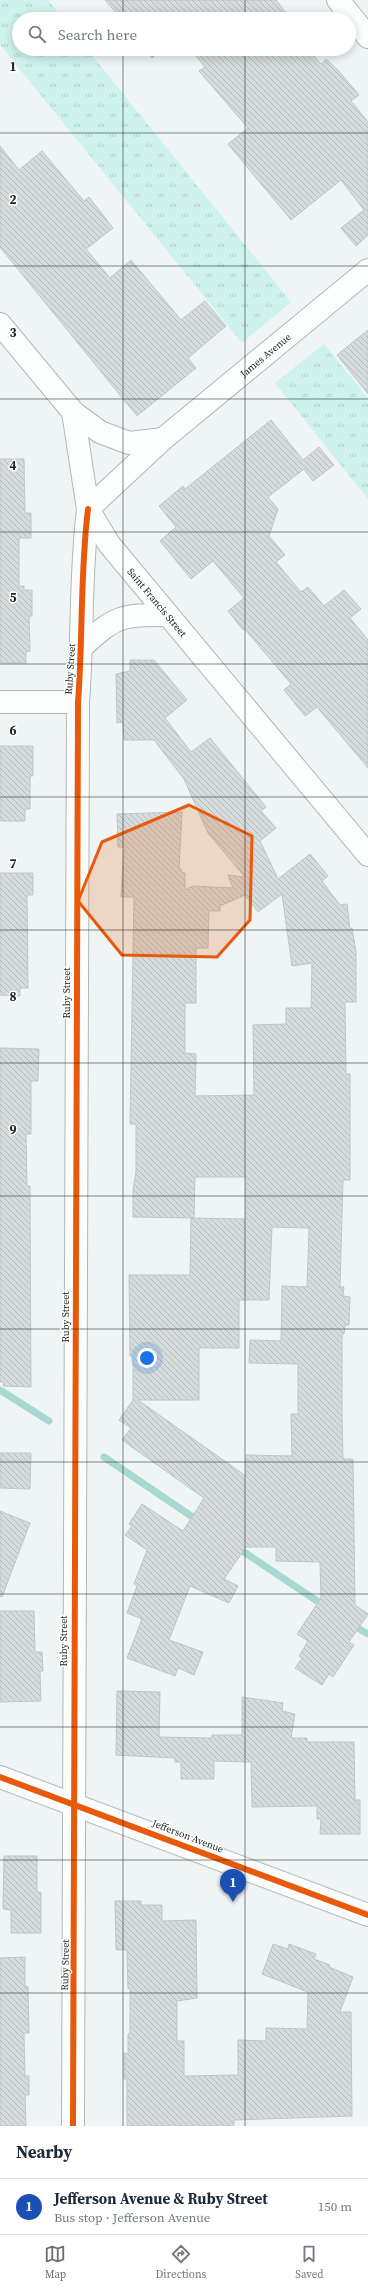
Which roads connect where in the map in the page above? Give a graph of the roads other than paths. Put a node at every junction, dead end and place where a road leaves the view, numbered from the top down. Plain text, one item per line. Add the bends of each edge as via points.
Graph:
1 (338, 0) edge
2 (348, 12) edge
3 (356, 22) edge
4 (368, 36) edge
5 (368, 270) edge
6 (0, 324) edge
7 (73, 412) junction
8 (163, 439) junction
9 (88, 509) junction
10 (167, 615) junction
11 (82, 647) junction
12 (0, 702) edge
13 (78, 702) junction
14 (368, 855) edge
15 (0, 1777) edge
16 (74, 1804) junction
17 (368, 1915) edge
18 (73, 2126) edge

1 - 2 street
3 - 4 street
5 - 8 street, James Avenue
6 - 7 street
7 - 8 street via 100,432 129,443
7 - 9 street, Saint Francis Street
8 - 9 street, James Avenue
9 - 10 street, Saint Francis Street via 109,544
9 - 11 street, Ruby Street via 82,555
10 - 11 street, Ruby Street via 117,618
10 - 14 street, Saint Francis Street
11 - 13 street, Ruby Street
12 - 13 street
13 - 16 street, Ruby Street
15 - 16 street, Jefferson Avenue
16 - 17 street, Jefferson Avenue
16 - 18 street, Ruby Street via 76,1868

